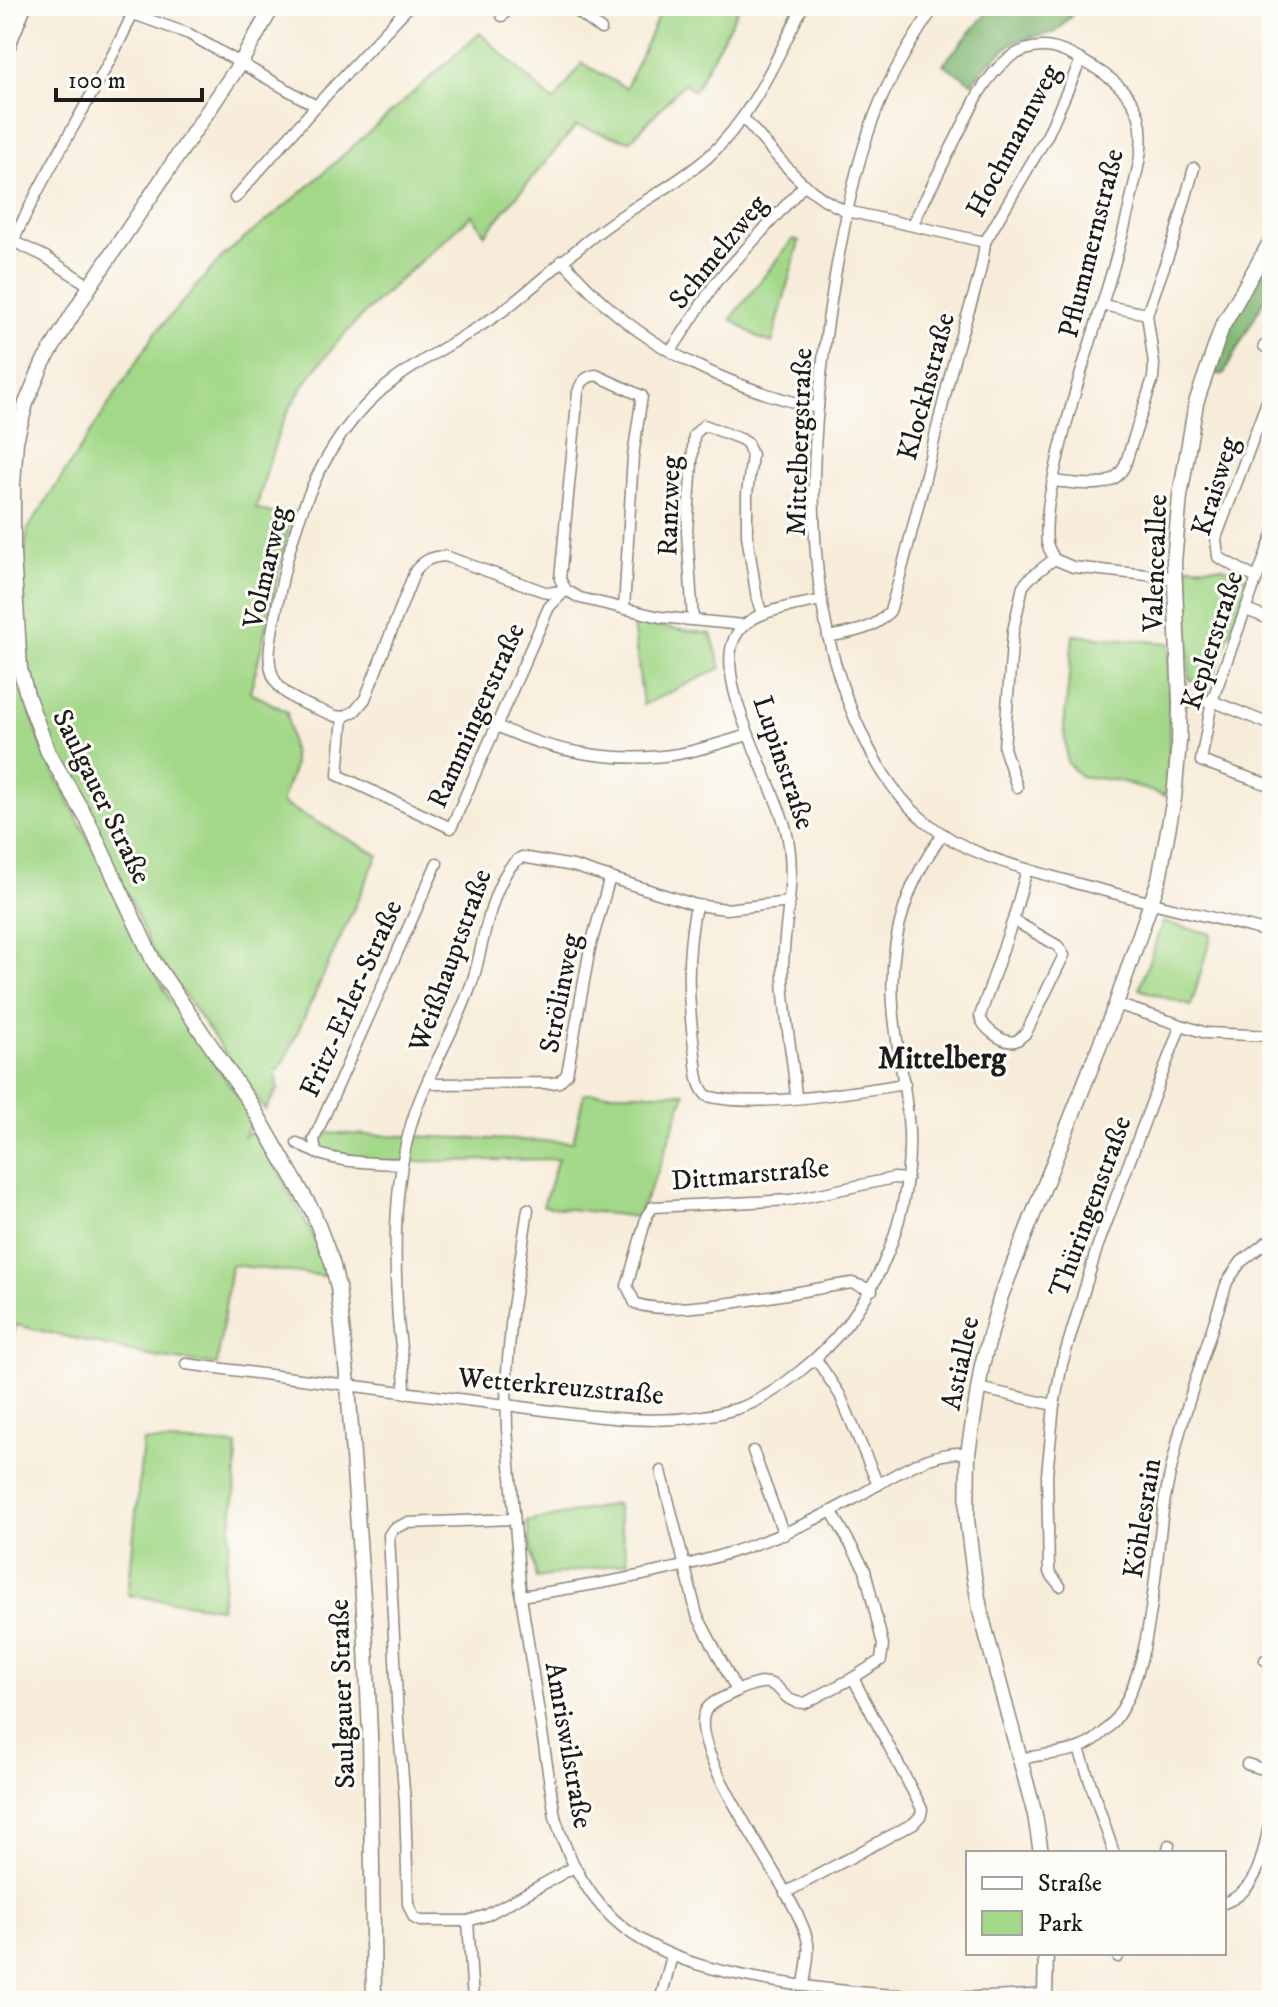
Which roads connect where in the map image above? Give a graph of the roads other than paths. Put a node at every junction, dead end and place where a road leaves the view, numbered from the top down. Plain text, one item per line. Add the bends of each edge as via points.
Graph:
1 (26, 6) edge
2 (111, 6) edge
3 (273, 6) edge
4 (391, 6) edge
5 (409, 6) edge
6 (512, 6) edge
7 (570, 6) edge
8 (803, 6) edge
9 (935, 6) edge
10 (132, 15) junction
11 (401, 15) junction
12 (502, 16) dead end
13 (601, 29) dead end
14 (6, 56) edge
15 (1081, 60) junction
16 (241, 62) junction
17 (316, 106) junction
18 (744, 119) junction
19 (1194, 168) dead end
20 (805, 184) junction
21 (235, 198) dead end
22 (847, 211) junction
23 (912, 225) junction
24 (10, 239) edge
25 (1272, 239) edge
26 (985, 242) junction
27 (6, 258) edge
28 (562, 260) junction
29 (90, 286) junction
30 (1102, 305) junction
31 (1147, 314) junction
32 (671, 351) junction
33 (1272, 388) edge
34 (818, 408) junction
35 (1053, 481) junction
36 (1272, 537) edge
37 (1054, 559) junction
38 (1175, 578) junction
39 (1256, 578) junction
40 (566, 590) junction
41 (822, 600) junction
42 (624, 609) junction
43 (1246, 610) junction
44 (762, 614) junction
45 (693, 620) junction
46 (1272, 620) edge
47 (744, 625) junction
48 (828, 637) junction
49 (1212, 701) junction
50 (1180, 703) junction
51 (343, 717) junction
52 (1272, 725) edge
53 (497, 726) junction
54 (749, 735) junction
55 (1272, 786) edge
56 (1017, 787) dead end
57 (943, 834) junction
58 (437, 863) dead end
59 (1027, 869) junction
60 (610, 877) junction
61 (790, 902) junction
62 (1152, 904) junction
63 (696, 905) junction
64 (1013, 920) junction
65 (1272, 933) edge
66 (1116, 1004) junction
67 (1180, 1027) junction
68 (1272, 1036) edge
69 (429, 1081) junction
70 (905, 1084) junction
71 (796, 1097) junction
72 (297, 1143) dead end
73 (316, 1153) junction
74 (402, 1164) junction
75 (907, 1179) junction
76 (528, 1209) dead end
77 (1272, 1238) edge
78 (872, 1290) junction
79 (816, 1359) junction
80 (186, 1364) dead end
81 (348, 1385) junction
82 (978, 1388) junction
83 (405, 1393) junction
84 (506, 1405) junction
85 (1054, 1405) junction
86 (753, 1451) dead end
87 (968, 1453) junction
88 (661, 1471) dead end
89 (878, 1485) junction
90 (832, 1512) junction
91 (514, 1519) junction
92 (784, 1535) junction
93 (684, 1567) junction
94 (1060, 1586) dead end
95 (521, 1596) junction
96 (853, 1678) junction
97 (737, 1691) junction
98 (1079, 1749) junction
99 (1020, 1759) junction
100 (1247, 1764) dead end
101 (1272, 1772) edge
102 (1272, 1811) edge
103 (1041, 1851) edge
104 (1113, 1851) edge
105 (574, 1867) junction
106 (785, 1893) junction
107 (1226, 1902) edge
108 (468, 1921) junction
109 (1046, 1955) edge
110 (672, 1956) junction
111 (804, 1986) junction
112 (850, 1997) edge
113 (1045, 1997) edge
114 (374, 2001) edge
115 (473, 2001) edge
116 (660, 2001) edge

1 - 14 street
2 - 10 street
3 - 16 main road, Saulgauer Straße
4 - 11 street
5 - 11 street
6 - 12 street
7 - 13 street
8 - 18 street, Volmarweg
9 - 22 street, Mittelbergstraße via 884,93
10 - 16 street via 189,34
10 - 24 street
11 - 17 street
15 - 23 street, Pflummernstraße via 1050,47 1035,47 1002,63 979,93
15 - 26 street, Hochmannweg via 1047,136
15 - 30 street, Pflummernstraße via 1123,91 1141,127 1123,236
16 - 17 street
16 - 29 main road, Saulgauer Straße
17 - 21 street
18 - 20 street
18 - 28 street, Volmarweg via 683,177
19 - 31 street
20 - 22 street via 827,203
20 - 32 street, Schmelzweg via 716,282
22 - 23 street
22 - 34 street, Mittelbergstraße
23 - 26 street
24 - 27 street
24 - 29 street
25 - 38 main road, Valenceallee via 1222,327 1196,403 1180,496
26 - 48 street, Klockhstraße via 983,268 959,339 890,611 872,626
28 - 32 street via 605,304
28 - 51 street, Volmarweg via 503,310 378,393 339,440 310,488 283,573 270,669 284,692
29 - 81 main road, Saulgauer Straße via 43,363 16,441 13,554 20,669 48,752 87,819 154,962 252,1106 313,1212 338,1287
30 - 31 street
30 - 35 street, Pflummernstraße
31 - 35 street via 1153,378 1122,472 1105,484
32 - 34 street via 751,388
33 - 39 street, Kraisweg via 1216,538 1218,557
34 - 41 street, Mittelbergstraße via 815,506
35 - 37 street, Pflummernstraße via 1047,545
36 - 39 street, Keplerstraße
37 - 38 street via 1073,567
37 - 56 street via 1023,586 1013,631 1004,748
38 - 50 main road, Valenceallee
39 - 43 street, Keplerstraße
40 - 42 street
40 - 42 street via 560,579 578,392 581,383 596,375 642,396
40 - 51 street via 548,593 445,556 427,559 415,571 365,699
40 - 53 street, Rammingerstraße via 549,607
41 - 44 street
41 - 48 street, Mittelbergstraße
42 - 45 street
43 - 46 street
43 - 49 street, Keplerstraße
44 - 45 street, Ranzweg via 747,535 752,455 741,439 704,425 694,435 689,495
44 - 47 street
45 - 47 street
47 - 54 street, Lupinstraße via 730,656
48 - 57 street, Mittelbergstraße via 838,679 869,749 895,791
49 - 50 street
49 - 52 street
49 - 55 street, Keplerstraße via 1201,761
50 - 62 main road, Valenceallee via 1172,812
51 - 53 street, Rammingerstraße via 338,775 451,828
53 - 54 street via 537,741 613,756 676,754
54 - 61 street, Lupinstraße via 785,826 793,867
57 - 59 street, Mittelbergstraße
57 - 70 street, Wetterkreuzstraße via 912,885 896,938 893,1006
58 - 73 street, Fritz-Erler-Straße via 314,1139
59 - 62 street, Mittelbergstraße
59 - 64 street
60 - 63 street, Weißhauptstraße
60 - 69 street, Weißhauptstraße via 528,857 513,862 496,898 466,998
60 - 69 street, Strölinweg via 563,1079
61 - 63 street, Weißhauptstraße via 726,909
61 - 71 street, Lupinstraße via 784,996
62 - 65 street, Mittelbergstraße
62 - 66 main road, Astiallee
63 - 71 street via 687,998 702,1092 716,1098
64 - 64 street via 980,1016 986,1028 1007,1041 1026,1033 1064,955 1058,946
66 - 67 street
66 - 82 main road, Astiallee via 1001,1296
67 - 68 street
67 - 85 street, Thüringenstraße via 1097,1248
69 - 74 street, Weißhauptstraße via 411,1123
70 - 71 street
70 - 75 street, Wetterkreuzstraße
72 - 73 street
73 - 74 street
74 - 83 street, Weißhauptstraße via 397,1285
75 - 78 street, Wetterkreuzstraße via 898,1224
75 - 78 street, Dittmarstraße via 791,1200 653,1207 627,1286 635,1303 657,1308 852,1283
76 - 84 street, Amriswilstraße via 512,1314
77 - 98 street, Köhlesrain via 1241,1262 1227,1282 1181,1429 1137,1672 1118,1716
78 - 79 street, Wetterkreuzstraße
79 - 84 street, Wetterkreuzstraße via 759,1400 699,1417 650,1420
79 - 89 street via 840,1395
80 - 81 street
81 - 83 street, Wetterkreuzstraße
81 - 114 main road, Saulgauer Straße via 370,1734
82 - 85 street
82 - 87 main road, Astiallee
83 - 84 street, Wetterkreuzstraße
84 - 91 street, Amriswilstraße
85 - 94 street, Thüringenstraße via 1047,1475 1049,1572
86 - 92 street
87 - 89 street via 938,1456
87 - 99 main road, Astiallee via 967,1520 974,1576
88 - 93 street
89 - 90 street
90 - 92 street
90 - 96 street via 865,1570 883,1645 881,1660
91 - 95 street, Amriswilstraße
91 - 108 street via 407,1523 389,1535 408,1904 420,1921
92 - 93 street
93 - 95 street
93 - 97 street via 697,1615
95 - 105 street, Amriswilstraße via 555,1817
96 - 97 street via 805,1703 765,1681
96 - 106 street via 921,1815
97 - 106 street via 707,1708 704,1724 710,1753
98 - 99 street, Köhlesrain
98 - 104 street
99 - 103 main road, Astiallee
100 - 101 street
102 - 107 street via 1254,1878 1243,1893
105 - 108 street
105 - 110 street, Amriswilstraße via 602,1909 623,1928
106 - 111 street via 808,1944
108 - 115 street
109 - 113 main road
110 - 111 street, Amriswilstraße
110 - 116 street
111 - 112 street, Amriswilstraße
112 - 113 street, Amriswilstraße

